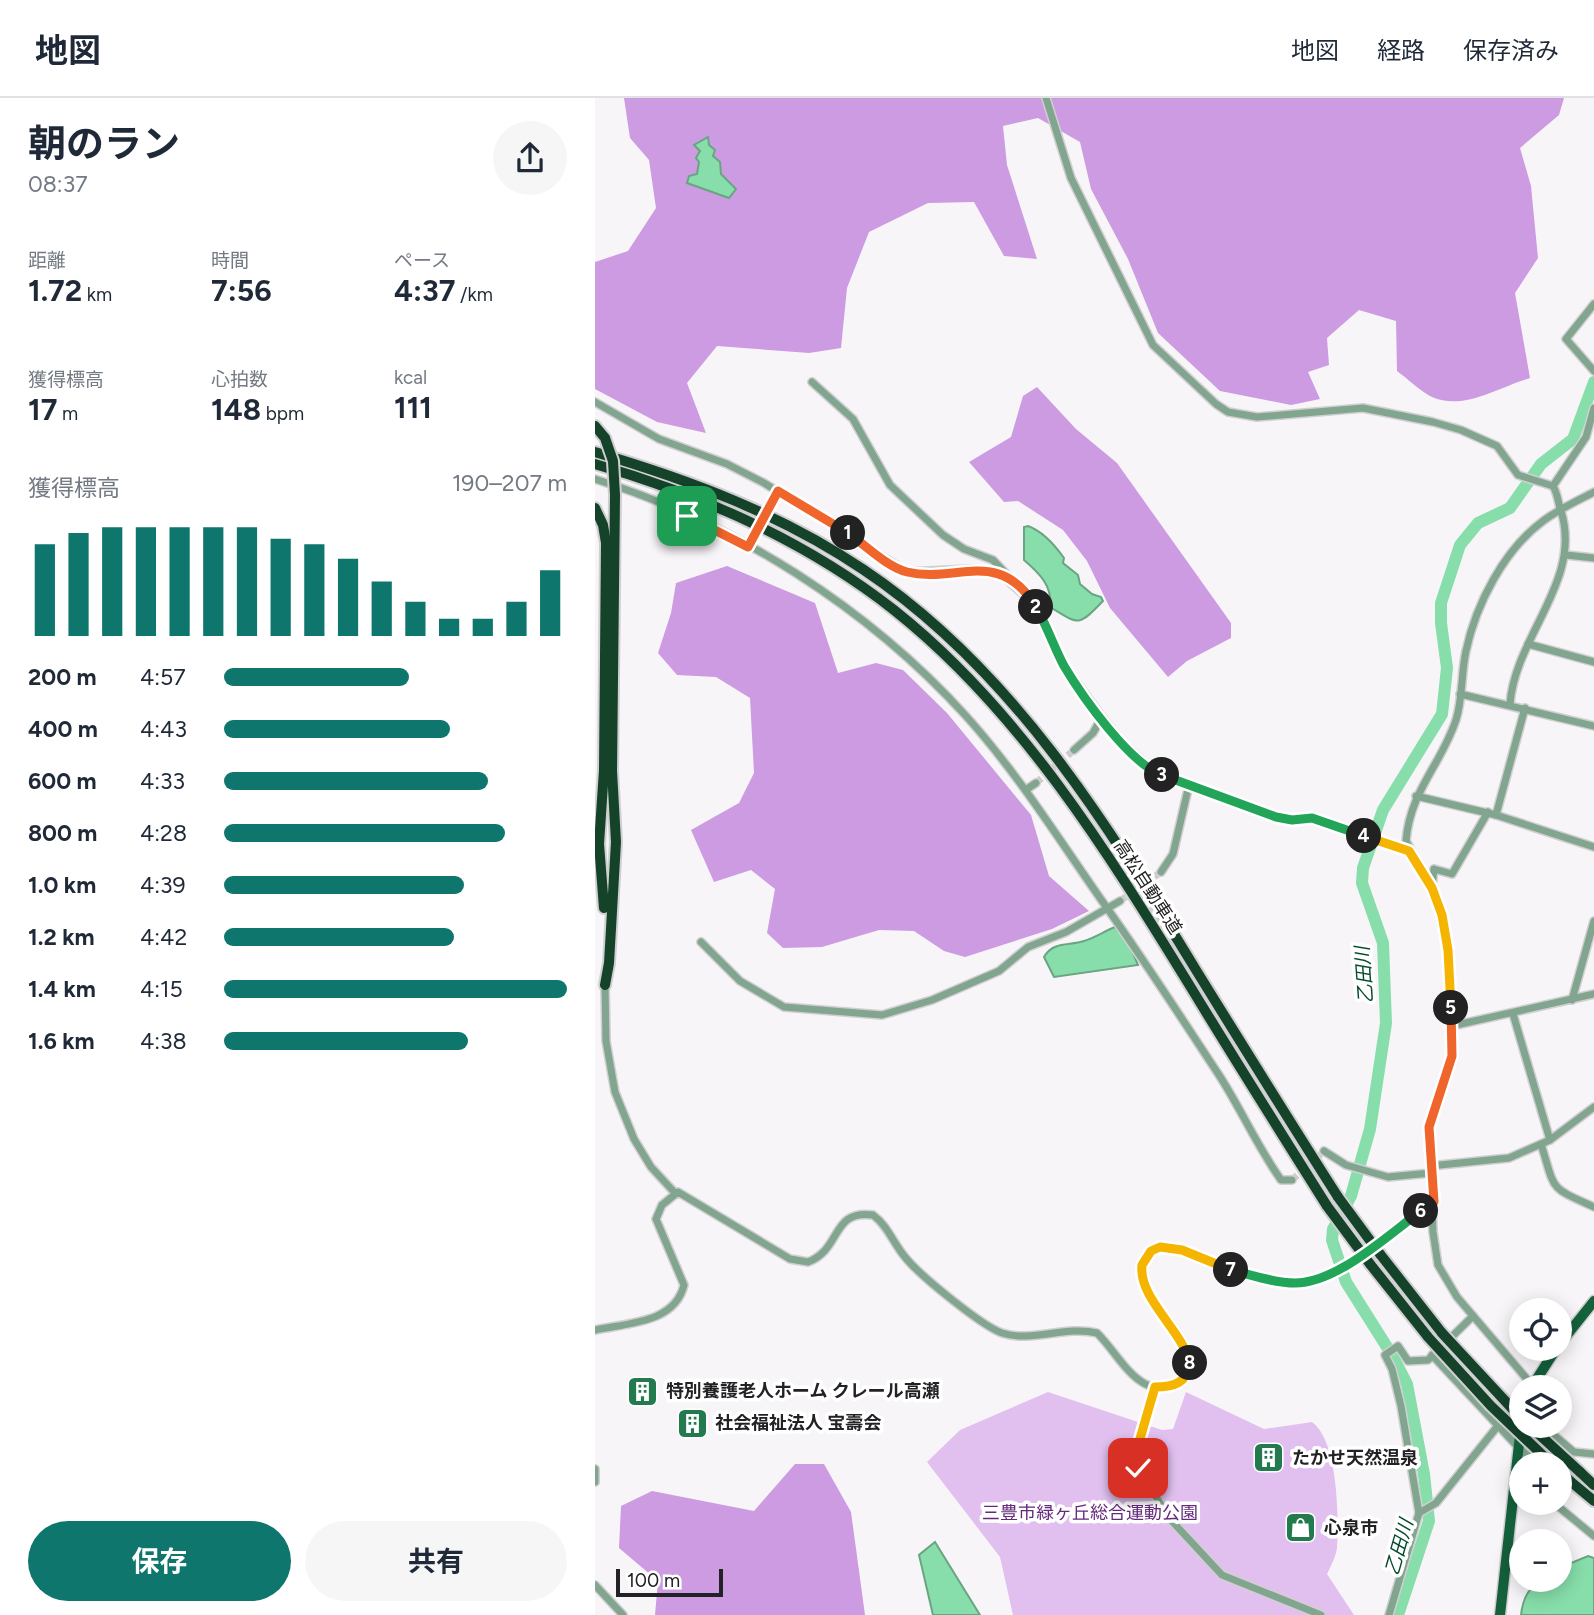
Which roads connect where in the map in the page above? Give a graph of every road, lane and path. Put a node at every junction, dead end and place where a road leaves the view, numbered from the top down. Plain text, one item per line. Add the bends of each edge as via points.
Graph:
1 (1046, 98) edge
2 (1594, 304) edge
3 (1594, 371) edge
4 (813, 382) dead end
5 (595, 402) edge
6 (1594, 408) edge
7 (595, 425) edge
8 (595, 452) edge
9 (595, 464) edge
10 (595, 479) edge
11 (1553, 486) junction
12 (1594, 492) edge
13 (777, 493) junction
14 (595, 508) edge
15 (1560, 510) junction
16 (750, 543) junction
17 (1566, 555) junction
18 (1594, 558) edge
19 (1016, 585) junction
20 (1528, 645) junction
21 (1594, 662) edge
22 (1460, 694) junction
23 (1510, 704) junction
24 (1525, 708) junction
25 (1102, 717) junction
26 (1594, 726) edge
27 (1074, 750) tunnel mouth
28 (1036, 783) tunnel mouth
29 (1189, 785) junction
30 (1027, 789) junction
31 (1416, 796) junction
32 (1492, 813) junction
33 (1594, 847) edge
34 (1409, 851) junction
35 (1161, 872) tunnel mouth
36 (1432, 888) junction
37 (1120, 901) tunnel mouth
38 (1107, 907) junction
39 (1594, 920) edge
40 (701, 942) dead end
41 (600, 985) edge
42 (1594, 994) edge
43 (1572, 1000) junction
44 (1513, 1014) junction
45 (1452, 1026) junction
46 (1594, 1107) edge
47 (1550, 1140) junction
48 (1541, 1143) junction
49 (1324, 1151) dead end
50 (1431, 1170) junction
51 (1292, 1180) dead end
52 (675, 1193) junction
53 (1434, 1202) junction
54 (1594, 1207) edge
55 (1593, 1306) edge
56 (1473, 1316) junction
57 (595, 1330) edge
58 (1572, 1330) edge
59 (1432, 1355) junction
60 (1521, 1375) edge
61 (1155, 1387) junction
62 (1509, 1405) edge
63 (1509, 1414) edge
64 (1498, 1424) junction
65 (1520, 1438) edge
66 (1543, 1438) edge
67 (1557, 1438) edge
68 (1519, 1448) junction
69 (1524, 1452) edge
70 (1539, 1452) edge
71 (1574, 1452) junction
72 (1594, 1454) edge
73 (1572, 1455) edge
74 (595, 1469) edge
75 (595, 1482) edge
76 (1572, 1483) edge
77 (1594, 1485) edge
78 (1594, 1501) edge
79 (1419, 1513) junction
80 (1569, 1515) edge
81 (1594, 1536) edge
82 (595, 1585) edge
83 (623, 1615) edge
84 (1321, 1615) edge
85 (1389, 1615) edge
86 (1500, 1615) edge

1 - 11 street via 1071,178 1153,345 1216,404 1228,412 1257,418 1363,408 1433,422 1497,446 1518,475
2 - 3 street via 1566,339
4 - 19 street via 853,419 890,485 943,536 993,560
5 - 13 street via 659,439 726,464
6 - 11 street via 1586,437
7 - 41 highway, bridge via 613,461 615,495 612,771 616,842 609,963
8 - 62 highway, 高松自動車道, bridge via 666,473 786,524 867,572 975,663 1046,740 1136,872 1338,1198 1442,1333
9 - 70 highway, 高松自動車道, bridge via 660,483 780,537 885,603 963,672 1071,802 1125,880 1327,1206 1428,1337
10 - 16 street
11 - 15 street
12 - 15 street
13 - 16 street, bridge
13 - 19 street via 907,572 972,569 994,572
14 - 41 highway via 606,542
15 - 17 street via 1567,531
15 - 22 street via 1514,550 1481,603 1466,652
16 - 30 street via 845,607 909,659 967,717
17 - 18 street
17 - 20 street
19 - 25 street via 1033,603 1064,665
20 - 21 street
20 - 23 street via 1516,669
22 - 23 street
22 - 31 street via 1447,742
23 - 24 street
24 - 26 street
24 - 32 street
25 - 27 street
25 - 29 street via 1145,765
28 - 30 street
29 - 34 street via 1276,817 1324,821
29 - 35 street via 1173,854
30 - 38 street
31 - 32 street
31 - 34 street via 1407,823
32 - 33 street
32 - 36 street via 1453,874 1434,869
34 - 36 street
36 - 45 street via 1448,950
37 - 38 street
38 - 40 street via 1066,932 1028,947 999,971 932,1000 882,1015 784,1007 740,981
38 - 51 street via 1231,1094 1264,1156 1281,1180
39 - 43 street
41 - 52 street via 615,1092 635,1139
42 - 43 street
43 - 44 street
44 - 45 street
44 - 47 street
45 - 50 street via 1449,1073 1429,1127
46 - 47 street
47 - 48 street
48 - 50 street via 1509,1158
48 - 54 street via 1554,1188
49 - 50 street via 1368,1172 1404,1178
50 - 53 street
52 - 57 street via 661,1205 656,1219 684,1284 680,1300 661,1315
52 - 61 street via 790,1259 808,1262 832,1245 846,1220 855,1215 873,1216 921,1274 994,1330 1013,1335 1097,1333 1129,1373
53 - 56 street via 1433,1232 1440,1273
53 - 61 street via 1336,1272 1298,1283 1219,1266 1182,1250 1160,1247 1151,1251 1141,1275 1190,1363 1185,1379
55 - 58 main road
56 - 59 street
56 - 60 street
59 - 64 street
59 - 79 street via 1428,1360 1408,1361 1398,1346 1385,1354 1401,1406
61 - 84 street via 1137,1449 1138,1468 1170,1519 1222,1574
63 - 64 street
64 - 68 street
64 - 79 street via 1436,1503
65 - 68 main road
66 - 77 highway, bridge
67 - 71 street
68 - 69 street
68 - 86 main road
71 - 72 street
71 - 73 street
74 - 75 street
76 - 78 highway, bridge
79 - 85 street
80 - 81 street
82 - 83 street

